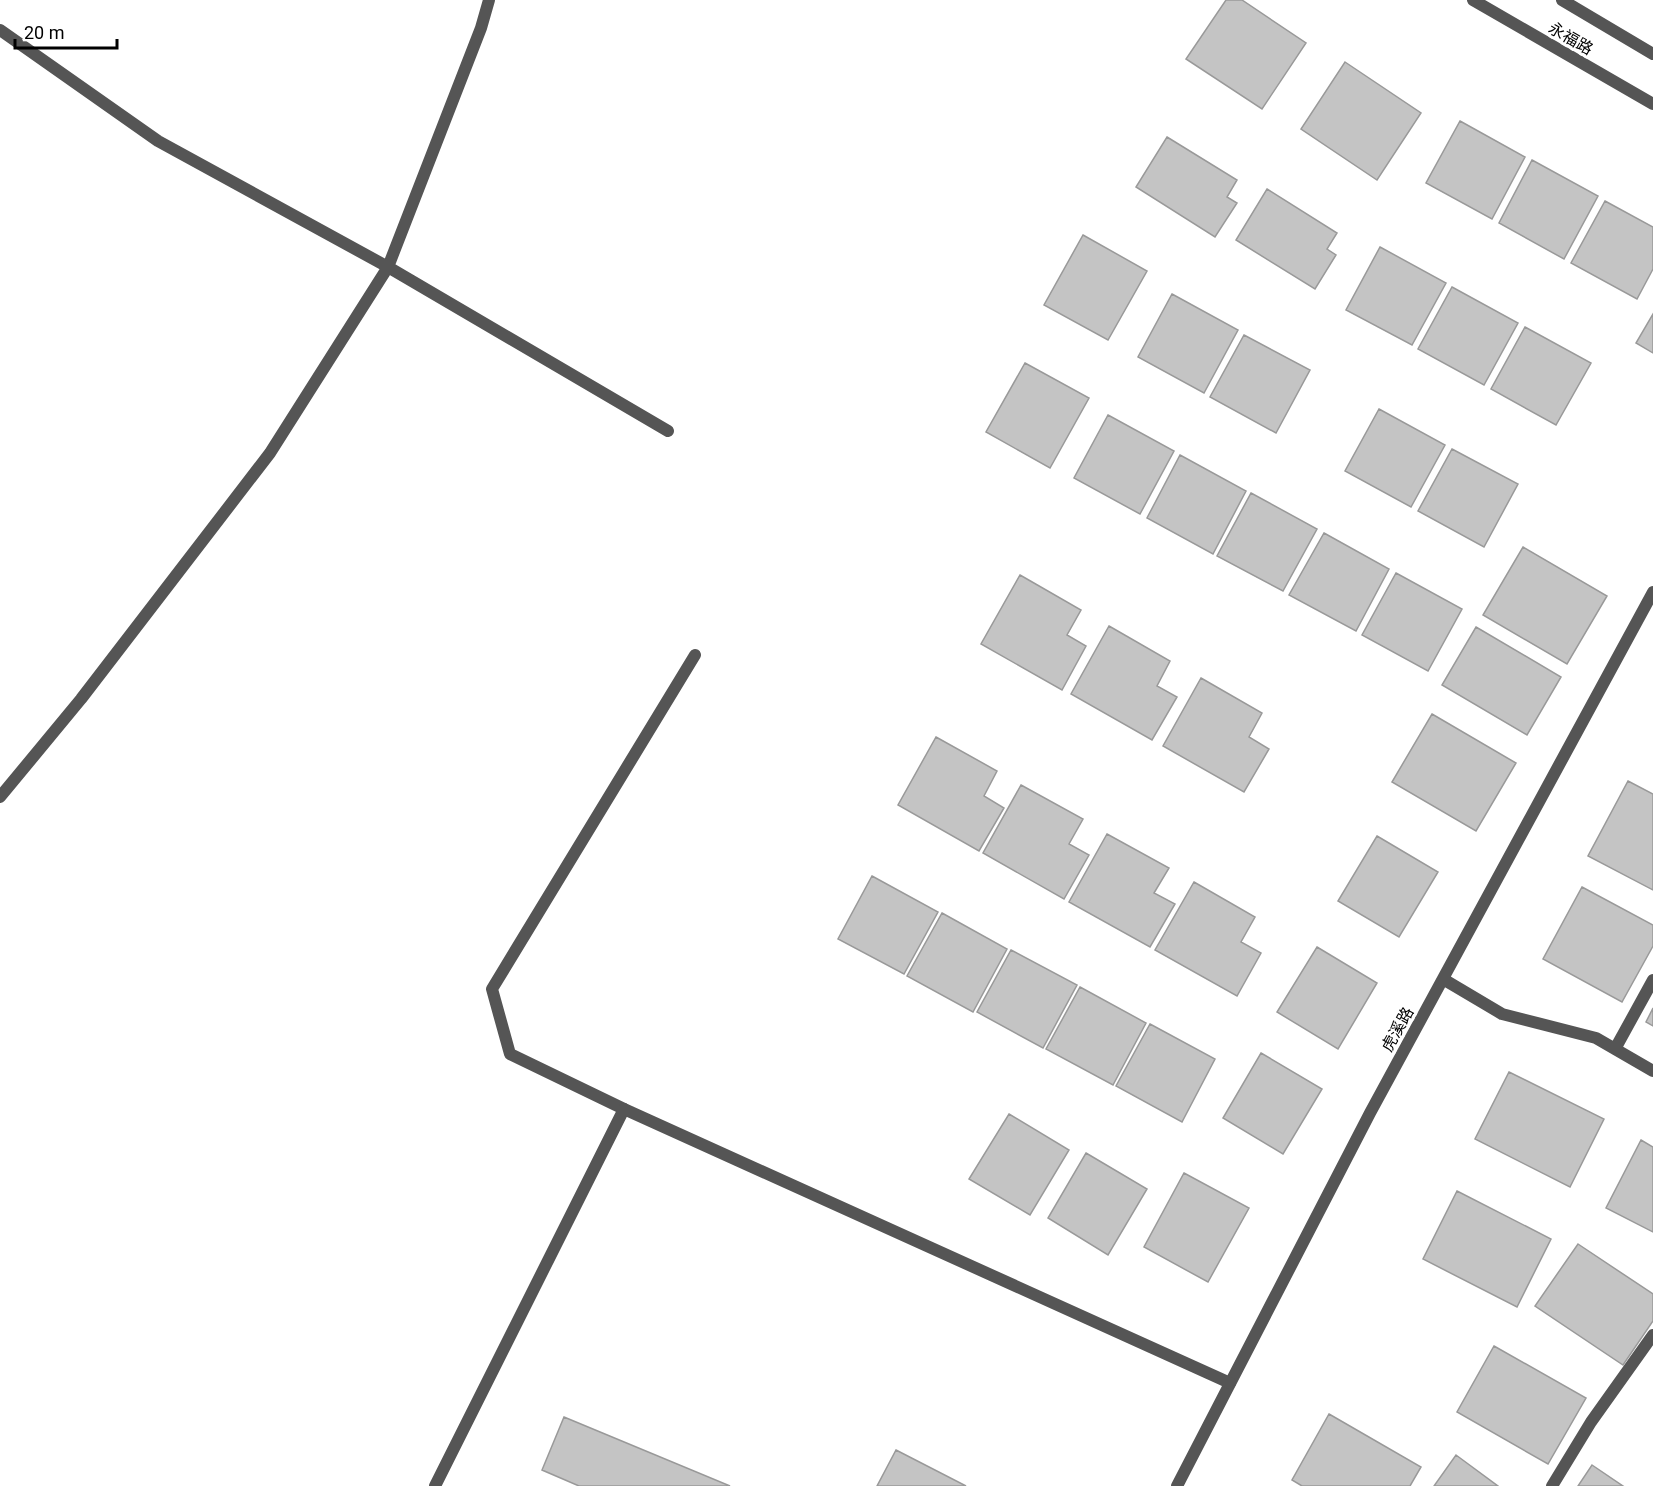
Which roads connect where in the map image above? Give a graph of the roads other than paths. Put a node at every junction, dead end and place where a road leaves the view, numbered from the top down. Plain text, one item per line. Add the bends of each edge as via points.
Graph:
1 (489, 0) edge
2 (1473, 0) edge
3 (1562, 0) edge
4 (0, 30) edge
5 (1653, 54) edge
6 (1653, 104) edge
7 (388, 267) junction
8 (668, 431) dead end
9 (1653, 592) edge
10 (695, 655) dead end
11 (0, 797) edge
12 (1443, 979) junction
13 (1653, 980) edge
14 (1615, 1049) junction
15 (1653, 1071) edge
16 (624, 1109) junction
17 (1653, 1335) edge
18 (1230, 1383) junction
19 (435, 1486) edge
20 (1177, 1486) edge
21 (1552, 1486) edge

1 - 7 street
2 - 6 street, 永福路
3 - 5 street, 永福路
4 - 7 street via 158,141
7 - 8 street
7 - 11 street via 270,453 81,699
9 - 12 street, 虎溪路
10 - 16 street via 492,989 510,1054
12 - 14 street via 1502,1014 1596,1038
12 - 18 street, 虎溪路
13 - 14 street
14 - 15 street
16 - 18 street
16 - 19 street
17 - 21 street via 1591,1422
18 - 20 street, 虎溪路

